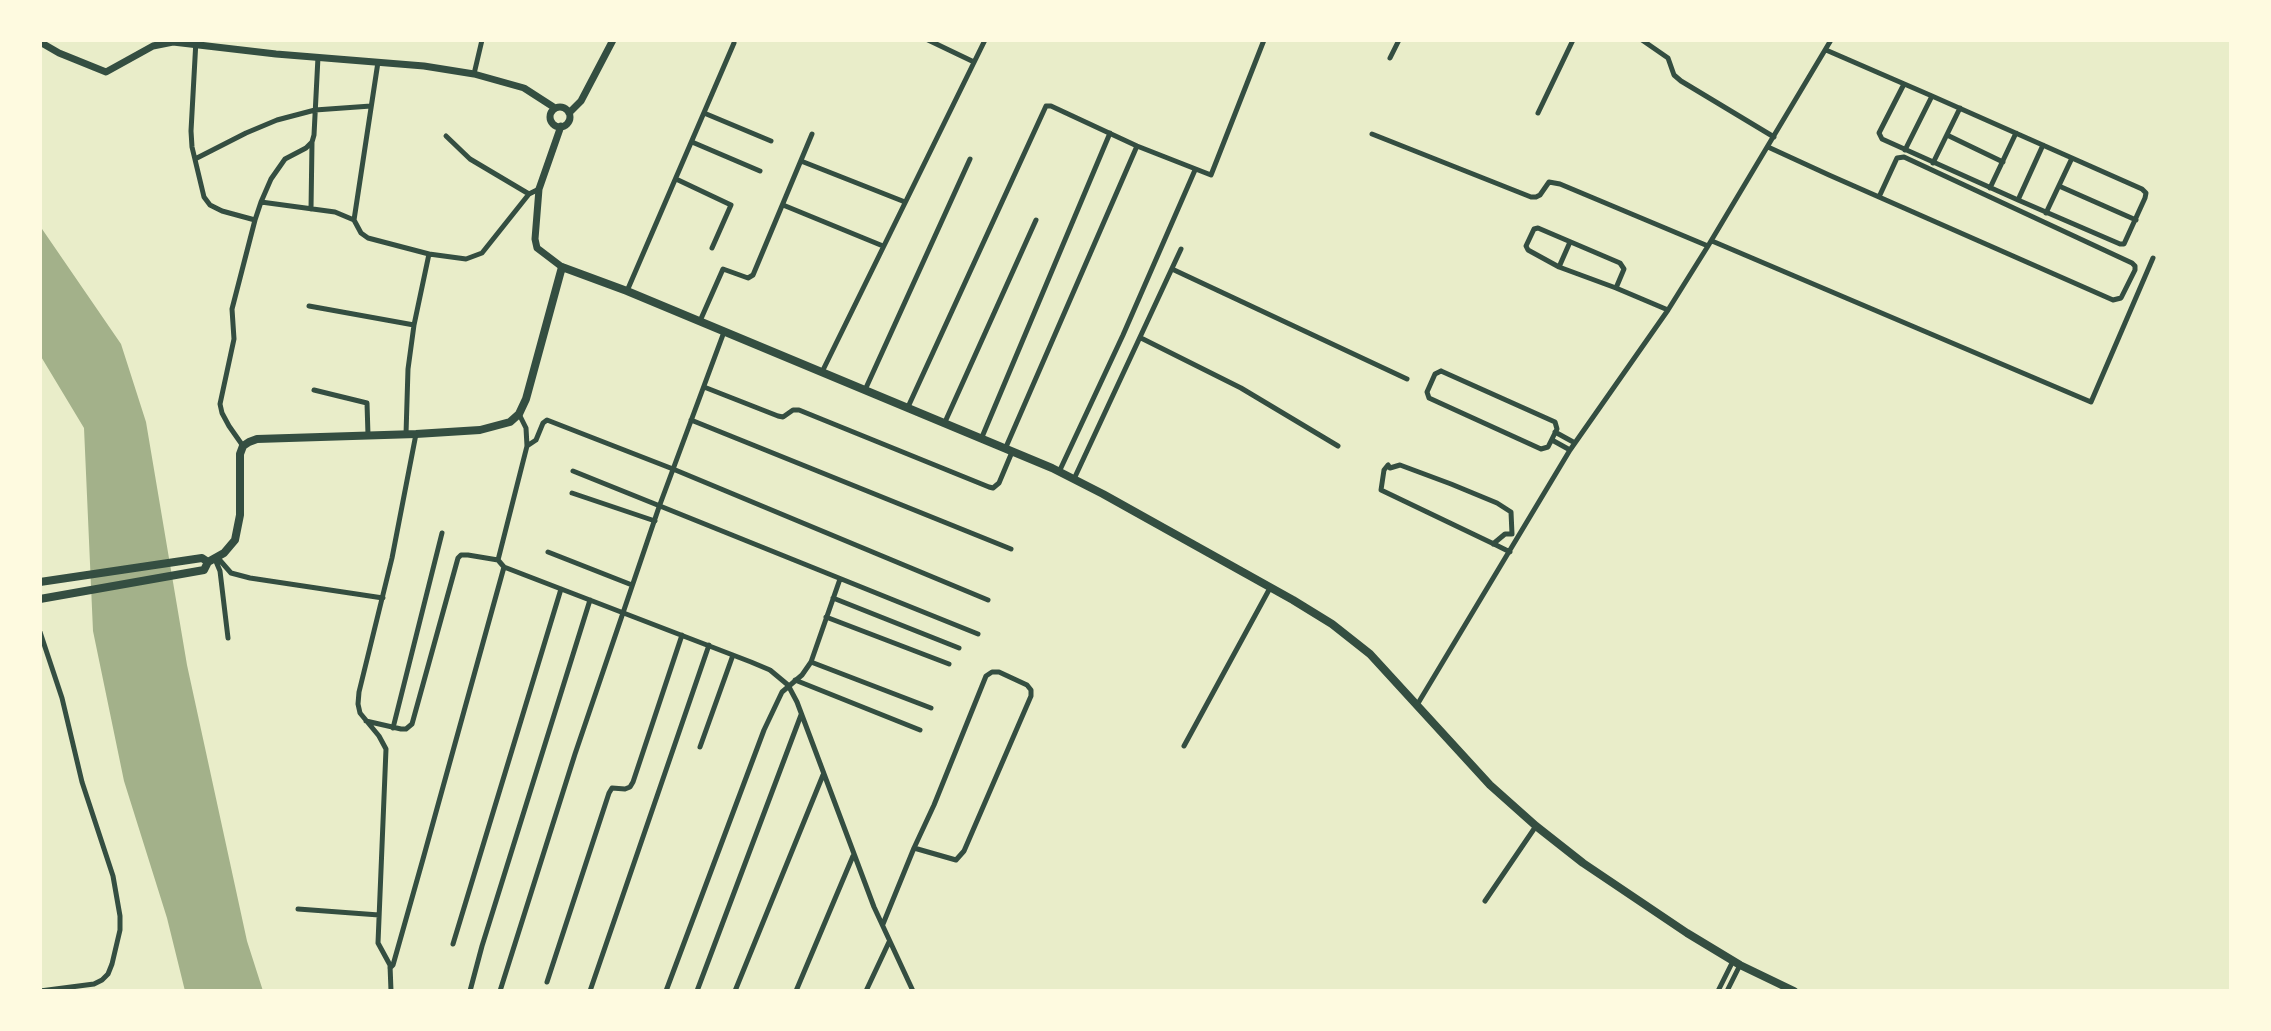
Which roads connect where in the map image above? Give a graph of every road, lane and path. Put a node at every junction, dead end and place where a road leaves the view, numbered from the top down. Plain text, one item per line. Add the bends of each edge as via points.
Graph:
1 (482, 40) edge
2 (613, 40) edge
3 (928, 40) edge
4 (985, 40) edge
5 (1264, 40) edge
6 (1399, 40) edge
7 (1573, 40) edge
8 (1642, 40) edge
9 (1831, 40) edge
10 (40, 42) edge
11 (196, 42) edge
12 (734, 43) dead end
13 (1826, 50) junction
14 (318, 57) junction
15 (1390, 58) dead end
16 (378, 61) junction
17 (974, 62) junction
18 (474, 74) junction
19 (1904, 84) junction
20 (1932, 96) junction
21 (371, 106) junction
22 (555, 108) junction
23 (1960, 108) junction
24 (315, 110) junction
25 (569, 113) junction
26 (704, 113) junction
27 (1538, 113) dead end
28 (561, 126) junction
29 (1110, 133) junction
30 (2016, 133) junction
31 (812, 134) dead end
32 (1372, 134) dead end
33 (1947, 135) junction
34 (446, 136) dead end
35 (1774, 137) junction
36 (771, 141) dead end
37 (312, 142) junction
38 (692, 142) junction
39 (2043, 145) junction
40 (1137, 146) junction
41 (1768, 147) junction
42 (1905, 150) junction
43 (2072, 158) junction
44 (195, 159) junction
45 (970, 159) dead end
46 (801, 161) junction
47 (2003, 162) junction
48 (1933, 163) junction
49 (1195, 170) junction
50 (760, 171) dead end
51 (676, 179) junction
52 (2059, 186) junction
53 (1990, 188) junction
54 (539, 189) junction
55 (529, 194) junction
56 (1879, 197) junction
57 (2018, 200) junction
58 (261, 202) junction
59 (905, 202) junction
60 (783, 205) junction
61 (311, 209) junction
62 (2046, 213) junction
63 (255, 220) junction
64 (354, 220) junction
65 (1036, 220) dead end
66 (2136, 220) junction
67 (1570, 242) junction
68 (1710, 243) junction
69 (883, 246) junction
70 (712, 248) dead end
71 (1181, 249) dead end
72 (429, 254) junction
73 (2153, 258) dead end
74 (562, 267) junction
75 (1559, 267) junction
76 (1172, 269) junction
77 (1616, 288) junction
78 (627, 291) junction
79 (309, 306) dead end
80 (1668, 310) junction
81 (700, 321) junction
82 (414, 325) junction
83 (724, 331) junction
84 (1141, 338) junction
85 (822, 372) junction
86 (1407, 379) dead end
87 (704, 387) junction
88 (314, 390) dead end
89 (865, 390) junction
90 (908, 407) junction
91 (519, 414) junction
92 (691, 420) junction
93 (945, 422) junction
94 (1555, 432) junction
95 (411, 434) junction
96 (368, 436) junction
97 (982, 437) junction
98 (1552, 440) junction
99 (1575, 443) junction
100 (243, 446) junction
101 (527, 446) junction
102 (1338, 446) dead end
103 (1009, 449) junction
104 (1570, 450) junction
105 (673, 469) junction
106 (573, 471) dead end
107 (1059, 472) junction
108 (1074, 479) junction
109 (572, 493) dead end
110 (659, 507) junction
111 (655, 521) junction
112 (442, 533) dead end
113 (1493, 544) junction
114 (1011, 549) dead end
115 (548, 552) dead end
116 (1510, 552) junction
117 (213, 559) junction
118 (498, 560) junction
119 (504, 567) junction
120 (840, 579) junction
121 (40, 582) edge
122 (633, 585) junction
123 (1270, 587) junction
124 (561, 589) junction
125 (383, 598) junction
126 (833, 598) junction
127 (40, 599) edge
128 (590, 600) junction
129 (988, 600) dead end
130 (623, 613) junction
131 (826, 617) junction
132 (40, 632) edge
133 (978, 634) dead end
134 (682, 635) junction
135 (228, 638) dead end
136 (709, 645) junction
137 (959, 648) dead end
138 (733, 655) junction
139 (811, 662) junction
140 (949, 664) dead end
141 (795, 680) junction
142 (788, 685) junction
143 (1417, 705) junction
144 (931, 708) dead end
145 (801, 714) junction
146 (365, 721) junction
147 (393, 728) junction
148 (920, 730) dead end
149 (1184, 746) dead end
150 (700, 747) dead end
151 (823, 774) junction
152 (1536, 826) junction
153 (914, 848) junction
154 (853, 855) junction
155 (1485, 901) dead end
156 (298, 909) dead end
157 (379, 915) junction
158 (882, 925) junction
159 (890, 941) junction
160 (453, 944) dead end
161 (1736, 963) junction
162 (390, 968) junction
163 (547, 982) dead end
164 (40, 991) edge
165 (391, 991) edge
166 (470, 991) edge
167 (500, 991) edge
168 (590, 991) edge
169 (666, 991) edge
170 (697, 991) edge
171 (735, 991) edge
172 (796, 991) edge
173 (866, 991) edge
174 (913, 991) edge
175 (1718, 991) edge
176 (1727, 991) edge
177 (1794, 991) edge

1 - 18 street
2 - 25 main road via 581,101
3 - 17 street
4 - 17 street
5 - 49 street via 1213,173
6 - 15 street
7 - 27 street
8 - 35 street via 1668,58 1681,81
9 - 13 street
10 - 11 main road via 106,72 160,43
11 - 14 main road
11 - 44 street via 191,131
12 - 26 street
13 - 19 street
13 - 35 street
14 - 16 main road
14 - 24 street
16 - 18 main road
16 - 21 street
17 - 59 street
18 - 22 main road via 524,88
19 - 20 street
19 - 42 street via 1879,133
20 - 23 street
20 - 42 street
21 - 24 street
21 - 64 street
22 - 25 main road
22 - 28 main road via 551,119
23 - 30 street
23 - 33 street
24 - 37 street
24 - 44 street via 277,120
25 - 28 main road via 569,122
26 - 36 street
26 - 38 street
28 - 54 main road
29 - 40 street
29 - 90 street via 1051,106 1043,110
29 - 97 street
30 - 39 street
30 - 47 street
31 - 46 street
32 - 68 street via 1531,197 1540,195 1549,182 1560,184
33 - 47 street
33 - 48 street
34 - 55 street via 470,159
35 - 41 street
37 - 58 street via 285,159
37 - 61 street
38 - 50 street
38 - 51 street
39 - 43 street
39 - 57 street
40 - 49 street
40 - 103 street
41 - 56 street
41 - 68 street
42 - 48 street
43 - 52 street
43 - 66 street via 2142,189 2146,193
44 - 63 street via 210,205
45 - 89 street
46 - 59 street
46 - 60 street
47 - 53 street
48 - 53 street
49 - 107 street
51 - 70 street via 731,205
51 - 78 street
52 - 62 street
52 - 66 street
53 - 57 street
54 - 55 street
54 - 74 main road via 537,248
55 - 72 street via 482,253 466,259
56 - 56 street via 2113,300 2121,298 2135,270 2132,263 1904,157 1897,158
57 - 62 street
58 - 61 street
58 - 63 street
59 - 69 street
60 - 69 street
60 - 81 street via 753,275 723,269
61 - 64 street
62 - 66 street via 2120,244
63 - 100 street via 232,309 234,339 220,404
64 - 72 street via 368,238
65 - 93 street
67 - 75 street
67 - 75 street via 1536,228 1526,246
67 - 77 street via 1623,266
68 - 73 street via 2091,402
68 - 80 street
69 - 85 street
71 - 76 street
72 - 82 street
74 - 78 main road
74 - 91 main road
75 - 77 street
76 - 84 street
76 - 86 street
77 - 80 street
78 - 81 main road
79 - 82 street
80 - 99 street
81 - 83 main road
82 - 95 street via 408,369
83 - 85 main road
83 - 87 street
84 - 102 street via 1241,388
84 - 108 street
85 - 89 main road
87 - 92 street
87 - 103 street via 778,416 799,410 993,488
88 - 96 street via 367,403
89 - 90 main road
90 - 93 main road
91 - 95 main road via 488,428
91 - 101 street
92 - 105 street
92 - 114 street
93 - 97 main road
94 - 98 street
94 - 98 street via 1552,420 1446,373 1437,372 1427,392 1429,398 1541,449
94 - 99 street
95 - 96 main road
95 - 125 street
96 - 100 main road via 257,439
97 - 103 main road
98 - 104 street
99 - 104 street
100 - 117 main road via 235,540
101 - 105 street via 547,420
101 - 118 street
103 - 107 main road
104 - 116 street
105 - 110 street
105 - 129 street
106 - 110 street
107 - 108 main road
108 - 123 main road
109 - 111 street
110 - 111 street
110 - 120 street
111 - 122 street
112 - 147 street
113 - 113 street via 1512,534 1511,512 1400,465 1384,470 1381,490
113 - 116 street
115 - 122 street
116 - 143 street
117 - 121 main road
117 - 125 street via 231,573 250,578
117 - 127 main road via 204,570
117 - 135 street via 220,571
118 - 119 street
118 - 147 street via 458,558 412,724
119 - 124 street
119 - 162 street
120 - 126 street
120 - 133 street
122 - 130 street
123 - 143 main road via 1370,654
123 - 149 street
124 - 128 street
124 - 160 street
125 - 146 street via 359,692
126 - 131 street
126 - 137 street
128 - 130 street
128 - 166 street
130 - 134 street
130 - 167 street
131 - 139 street
131 - 140 street
132 - 164 street via 113,876 120,916 112,964 102,980
134 - 136 street
134 - 163 street via 633,782 609,793
136 - 138 street
136 - 168 street
138 - 142 street via 770,670
138 - 150 street
139 - 141 street
139 - 144 street
141 - 142 street
141 - 148 street
142 - 145 street
142 - 169 street via 759,743
143 - 152 main road via 1490,785
145 - 151 street
145 - 170 street
146 - 147 street
146 - 157 street via 383,741 387,756
151 - 154 street
151 - 171 street
152 - 155 street
152 - 161 main road via 1627,894
153 - 153 street via 956,860 964,851 1031,696 1027,685 999,672 986,676
153 - 158 street
154 - 158 street
154 - 172 street
156 - 157 street
157 - 162 street via 378,943
158 - 159 street
159 - 173 street
159 - 174 street
161 - 175 street
161 - 176 street
161 - 177 main road
162 - 165 street

